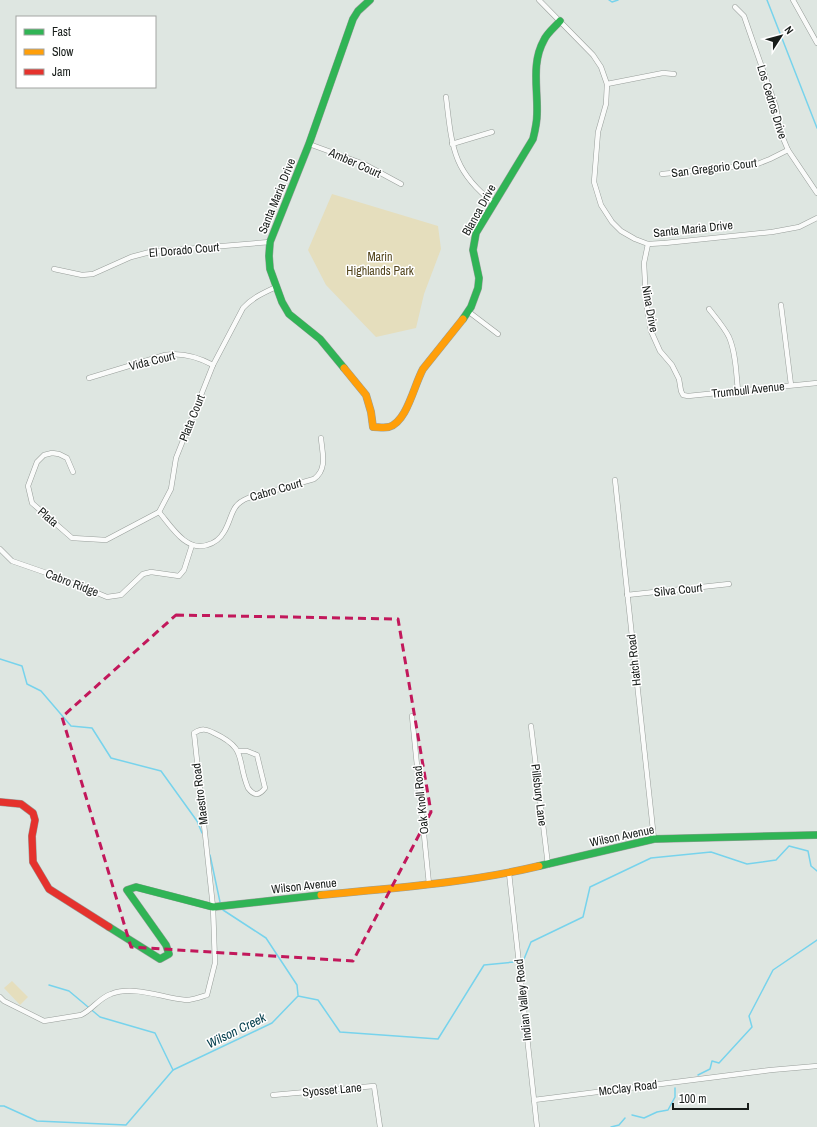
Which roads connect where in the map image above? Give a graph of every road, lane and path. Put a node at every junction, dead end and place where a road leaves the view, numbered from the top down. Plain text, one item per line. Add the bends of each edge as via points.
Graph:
1 (370, 0) edge
2 (539, 0) edge
3 (793, 0) edge
4 (735, 7) dead end
5 (560, 21) junction
6 (817, 43) edge
7 (674, 74) dead end
8 (608, 84) junction
9 (446, 97) dead end
10 (492, 132) dead end
11 (309, 144) junction
12 (452, 144) junction
13 (788, 150) junction
14 (662, 174) dead end
15 (401, 184) dead end
16 (817, 193) edge
17 (494, 203) junction
18 (817, 218) edge
19 (270, 242) junction
20 (648, 244) junction
21 (54, 269) dead end
22 (276, 287) junction
23 (781, 305) dead end
24 (709, 309) dead end
25 (469, 312) junction
26 (498, 334) dead end
27 (213, 365) junction
28 (90, 378) dead end
29 (817, 382) edge
30 (791, 385) junction
31 (738, 390) junction
32 (681, 391) joint
33 (373, 427) joint
34 (321, 438) dead end
35 (73, 472) dead end
36 (615, 480) dead end
37 (159, 512) junction
38 (192, 545) junction
39 (0, 550) edge
40 (729, 584) dead end
41 (627, 596) junction
42 (412, 716) dead end
43 (531, 726) dead end
44 (238, 751) junction
45 (0, 802) edge
46 (817, 835) edge
47 (654, 839) junction
48 (548, 865) junction
49 (509, 873) junction
50 (429, 884) junction
51 (213, 907) junction
52 (0, 997) edge
53 (817, 1066) edge
54 (273, 1095) dead end
55 (534, 1100) junction
56 (380, 1127) edge
57 (537, 1127) edge

1 - 11 street, Santa Maria Drive via 353,19
2 - 5 street, Santa Maria Drive
3 - 6 street
4 - 13 street, Los Cedros Drive via 744,16 776,107 780,131
5 - 8 street, Santa Maria Drive via 598,60
5 - 17 street, Blanca Drive via 544,40 536,58 536,131
7 - 8 street via 663,73
8 - 20 street, Santa Maria Drive via 606,104 598,132 594,182 604,210 612,222 621,231
9 - 12 street
10 - 12 street
11 - 15 street, Amber Court via 364,164
11 - 19 street, Santa Maria Drive
12 - 17 street via 469,181
13 - 14 street, San Gregorio Court via 755,165
13 - 16 street, Los Cedros Drive
17 - 25 street, Blanca Drive via 476,233 472,245 479,283
18 - 20 street, Santa Maria Drive via 800,227 772,232
19 - 21 street, El Dorado Court via 150,252 131,257 93,274 82,275
19 - 22 street, Santa Maria Drive via 270,270
20 - 32 street, Nina Drive via 644,263 651,330 660,351 672,365 679,379
22 - 27 street, Plata Court via 249,301 243,308
22 - 33 street, Santa Maria Drive via 289,314 320,339 366,395
23 - 30 street
24 - 31 street via 730,339
25 - 26 street
25 - 33 street, Blanca Drive via 418,378 404,414 388,427
27 - 28 street, Vida Court via 188,355 174,354
27 - 37 street, Plata Court via 176,458 172,489
29 - 30 street, Trumbull Avenue
30 - 31 street, Trumbull Avenue
31 - 32 street, Trumbull Avenue via 688,396
34 - 38 street, Cabro Court via 323,468 318,477 242,500 235,506 220,539 203,547
35 - 37 street, Plata via 66,458 60,454 44,455 37,462 28,486 32,504 72,538 106,540
36 - 41 street, Hatch Road
37 - 38 street via 182,539
38 - 39 street, Cabro Ridge via 184,570 179,576 151,572 143,574 121,595 107,597 12,561
40 - 41 street, Silva Court
41 - 47 street, Hatch Road
42 - 50 street, Oak Knoll Road
43 - 48 street, Pillsbury Lane
44 - 44 street, Maestro Road via 248,788 252,793 262,792 265,788 257,755
44 - 51 street, Maestro Road via 226,738 209,730 203,729 194,733
45 - 51 street, Wilson Avenue via 21,804 33,813 33,862 49,889 160,959 169,954 166,945 127,890 136,888
46 - 47 street, Wilson Avenue
47 - 48 street, Wilson Avenue
48 - 49 street, Wilson Avenue
49 - 50 street, Wilson Avenue
49 - 55 street, Indian Valley Road
50 - 51 street, Wilson Avenue
51 - 52 street via 215,963 207,995 188,1000 127,990 110,994 81,1015 44,1021 4,1002
53 - 55 street, McClay Road
54 - 56 street, Syosset Lane via 374,1086
55 - 57 street, Indian Valley Road

